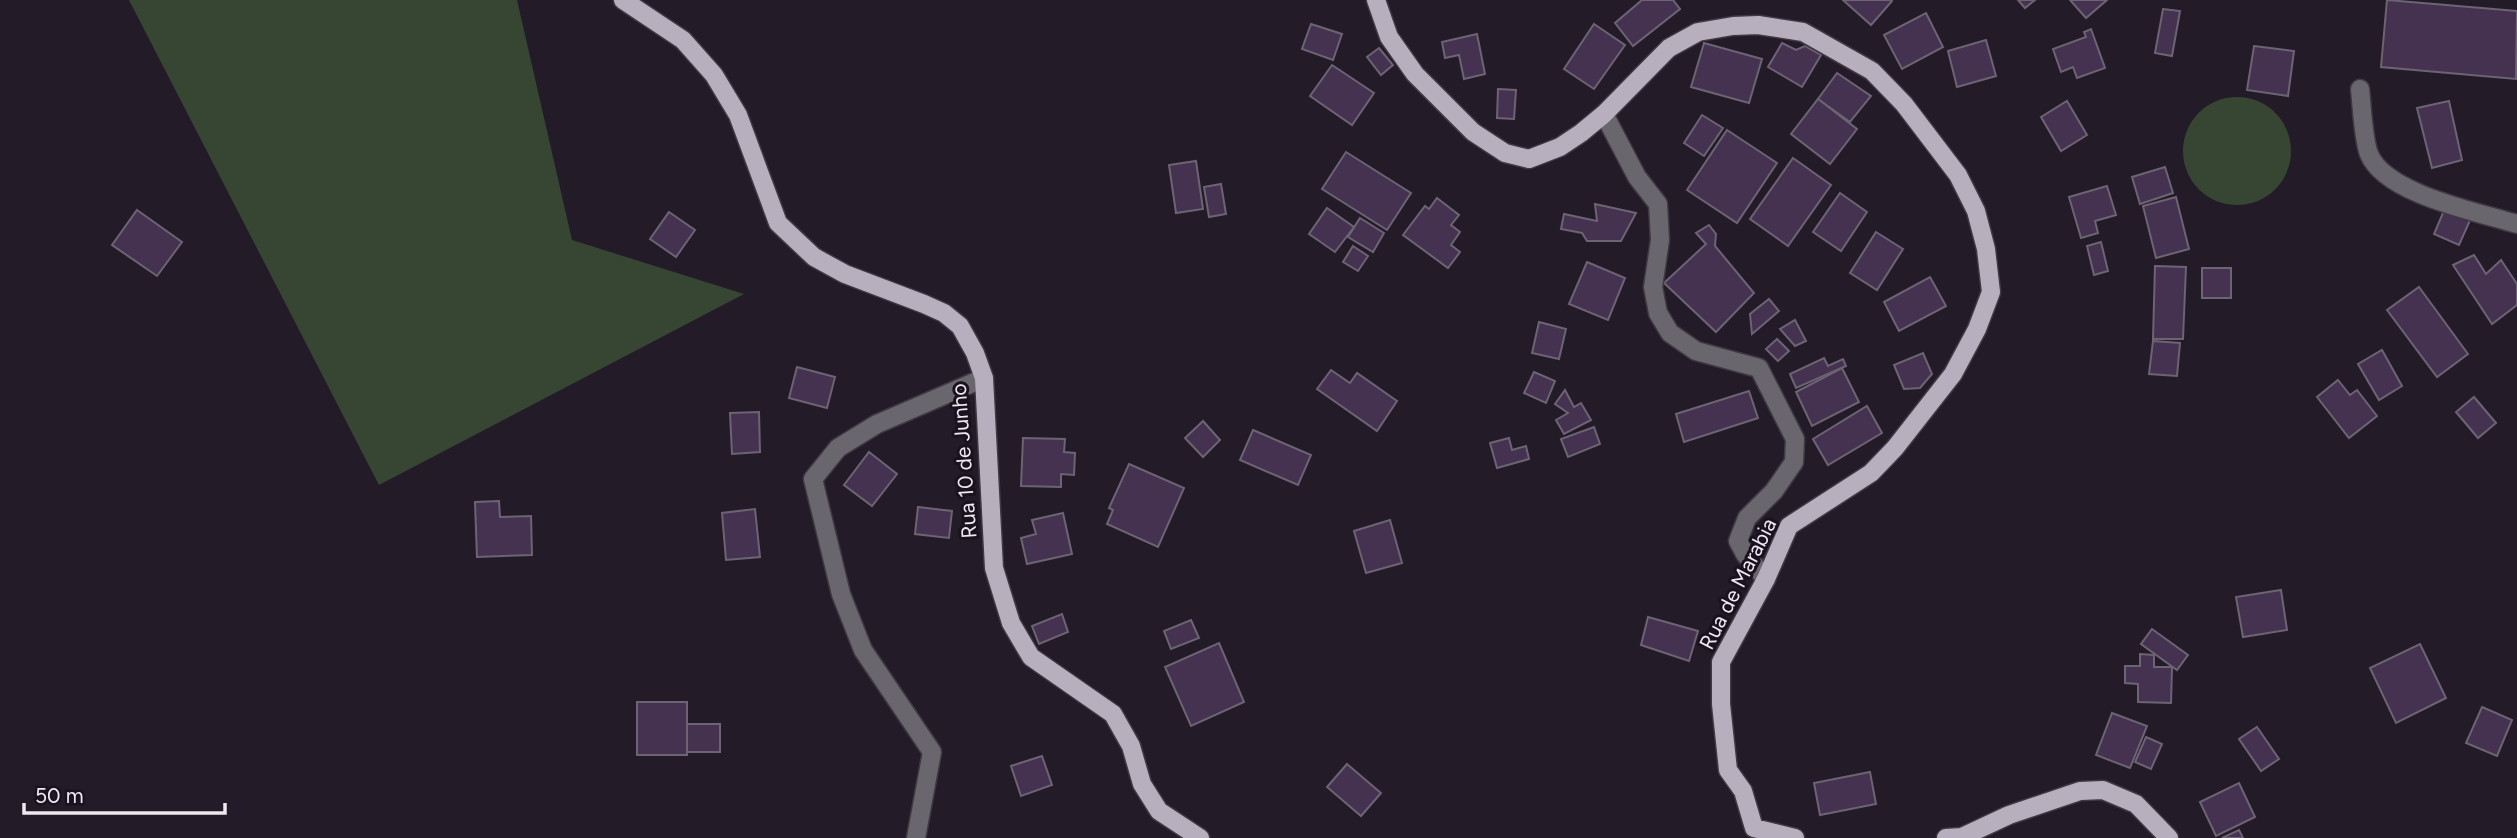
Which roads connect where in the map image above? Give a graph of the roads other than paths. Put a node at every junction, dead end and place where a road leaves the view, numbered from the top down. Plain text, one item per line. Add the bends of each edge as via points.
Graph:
1 (622, 0) edge
2 (1377, 0) edge
3 (2360, 89) dead end
4 (1604, 114) junction
5 (2517, 224) edge
6 (984, 378) junction
7 (1766, 579) junction
8 (916, 838) edge
9 (1200, 838) edge
10 (1795, 838) edge
11 (1946, 838) edge
12 (2169, 838) edge

1 - 6 main road, Rua 10 de Junho via 683,40 714,75 738,115 778,223 787,233 814,257 845,274 944,313 961,326
2 - 4 main road, Rua de Marabia via 1400,56 1473,132 1505,153 1529,159 1560,147
3 - 5 street via 2369,155 2386,175 2412,192
4 - 7 street via 1637,177 1658,204 1660,240 1653,287 1658,313 1670,333 1696,351 1759,368 1795,439 1794,462 1747,518 1738,541
4 - 7 main road, Rua de Marabia via 1669,48 1698,32 1758,25 1803,32 1871,71 1904,104 1958,175 1976,211 1991,292 1953,374 1871,474 1789,526
6 - 8 street via 877,424 838,448 813,479 841,594 863,650 932,752
6 - 9 main road, Rua 10 de Junho via 994,568 1010,623 1031,657 1113,714 1131,746 1142,784 1159,811
7 - 10 main road, Rua de Marabia via 1721,662 1724,747 1728,771 1744,791 1754,828
11 - 12 main road via 1962,837 2080,791 2103,790 2136,804

